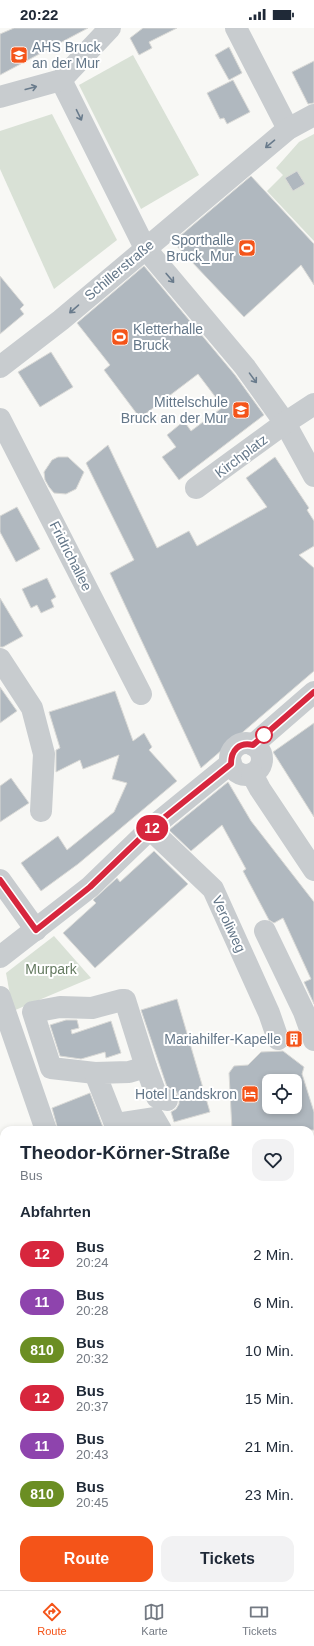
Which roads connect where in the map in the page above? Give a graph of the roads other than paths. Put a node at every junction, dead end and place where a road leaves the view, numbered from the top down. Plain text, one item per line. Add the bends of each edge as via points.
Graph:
1 (110, 28) edge
2 (236, 28) edge
3 (61, 80) junction
4 (0, 97) edge
5 (314, 115) edge
6 (288, 129) junction
7 (145, 248) junction
8 (0, 367) edge
9 (314, 404) edge
10 (0, 419) edge
11 (285, 423) junction
12 (314, 476) edge
13 (196, 488) dead end
14 (0, 659) edge
15 (314, 692) edge
16 (141, 694) dead end
17 (253, 745) junction
18 (231, 764) junction
19 (252, 774) junction
20 (41, 811) dead end
21 (150, 829) junction
22 (314, 870) edge
23 (0, 880) edge
24 (36, 930) junction
25 (265, 931) dead end
26 (0, 957) edge
27 (0, 997) edge
28 (309, 1009) edge
29 (33, 1012) junction
30 (8, 1020) junction
31 (278, 1039) dead end
32 (314, 1040) edge
33 (146, 1067) junction
34 (95, 1073) junction
35 (168, 1100) dead end
36 (45, 1126) edge
37 (159, 1126) edge

1 - 3 street
2 - 6 street
4 -> 3 street
3 -> 7 street
5 - 6 street, Schillerstraße
6 -> 7 street, Schillerstraße
7 -> 8 street, Schillerstraße via 61,320
7 -> 11 street via 245,366
9 - 11 street, Kirchplatz
10 - 16 street, Fridrichallee
11 - 12 street
11 - 13 street, Kirchplatz
14 - 20 street via 32,708 44,754
15 - 17 street
17 - 18 street via 245,744 236,748 231,756
17 - 19 street via 259,750 262,759 259,769
18 - 19 street via 240,773
18 - 21 street
19 - 22 street
21 - 24 street via 90,887
21 - 31 street, Veroliweg via 213,889 269,1013
23 - 24 street
24 - 26 street
25 - 28 street
27 - 30 street
28 - 32 street
29 - 30 street
29 - 33 street via 60,1007 92,1008 125,1000
29 - 34 street via 51,1068
30 - 36 street
33 - 34 street via 129,1072
33 - 35 street via 157,1097
34 - 37 street via 115,1124 154,1118

